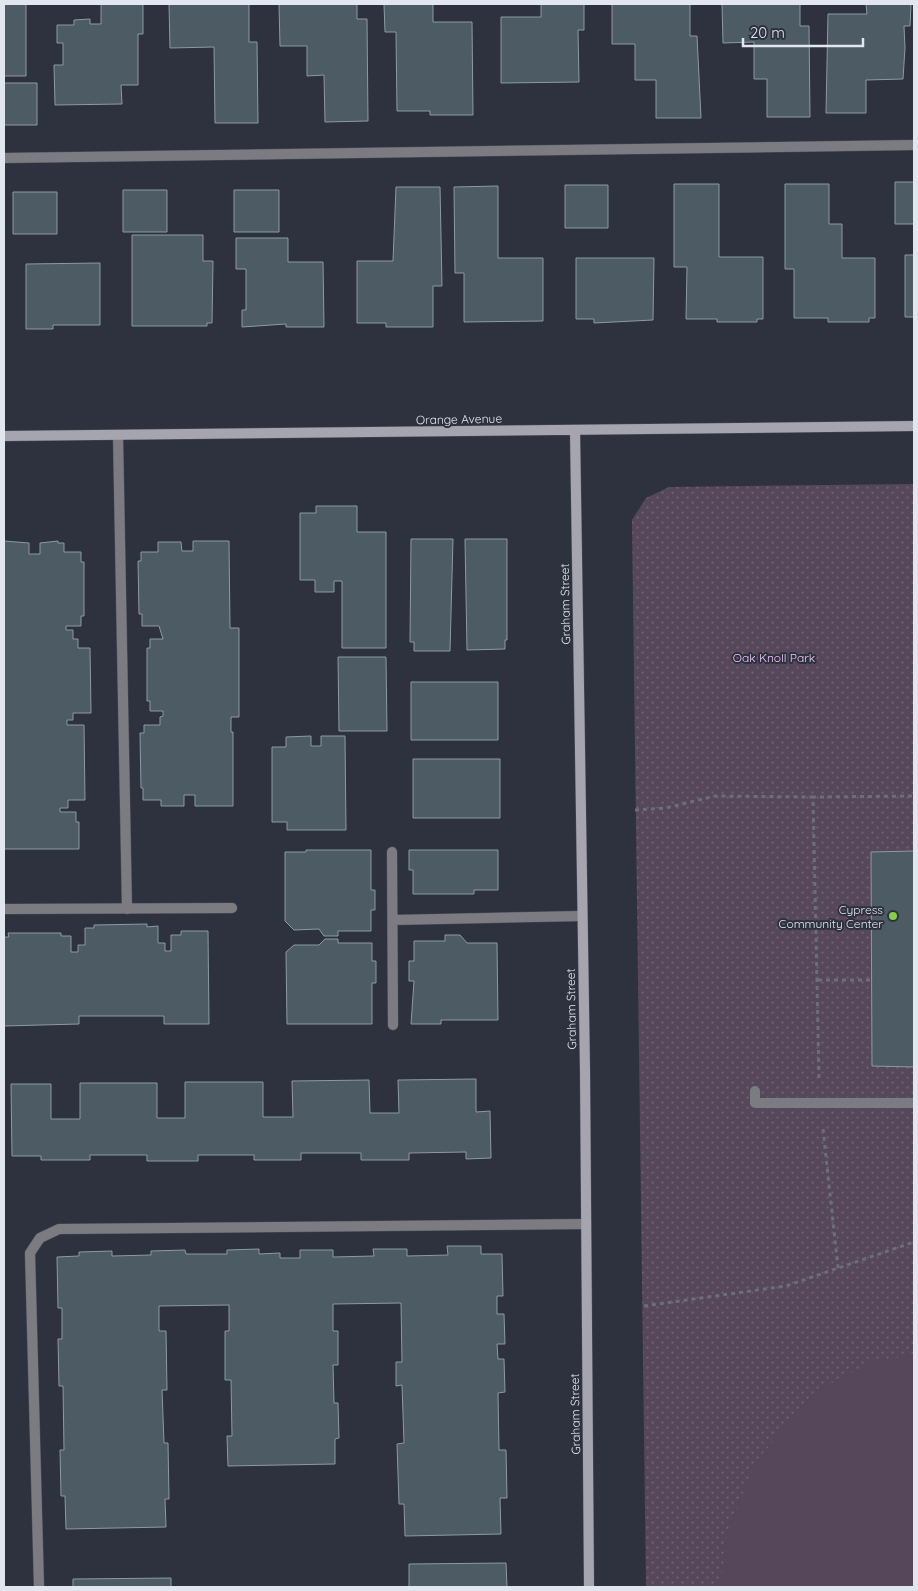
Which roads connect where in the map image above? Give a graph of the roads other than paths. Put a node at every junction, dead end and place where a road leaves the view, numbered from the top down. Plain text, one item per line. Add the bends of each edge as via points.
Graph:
1 (914, 145) edge
2 (4, 158) edge
3 (914, 426) edge
4 (576, 430) junction
5 (4, 436) edge
6 (118, 436) junction
7 (392, 852) dead end
8 (127, 908) junction
9 (232, 908) dead end
10 (6, 909) dead end
11 (582, 916) junction
12 (393, 920) junction
13 (394, 1025) dead end
14 (755, 1091) dead end
15 (914, 1103) edge
16 (586, 1224) junction
17 (39, 1587) edge
18 (589, 1587) edge

1 - 2 lane
3 - 4 street, Orange Avenue
4 - 6 street, Orange Avenue
4 - 11 street, Graham Street
5 - 6 street, Orange Avenue
6 - 8 lane
7 - 12 lane
8 - 9 lane
8 - 10 lane
11 - 12 lane
11 - 16 street, Graham Street
12 - 13 lane
14 - 15 lane via 755,1103
16 - 17 lane via 59,1229 40,1238 30,1253
16 - 18 street, Graham Street

